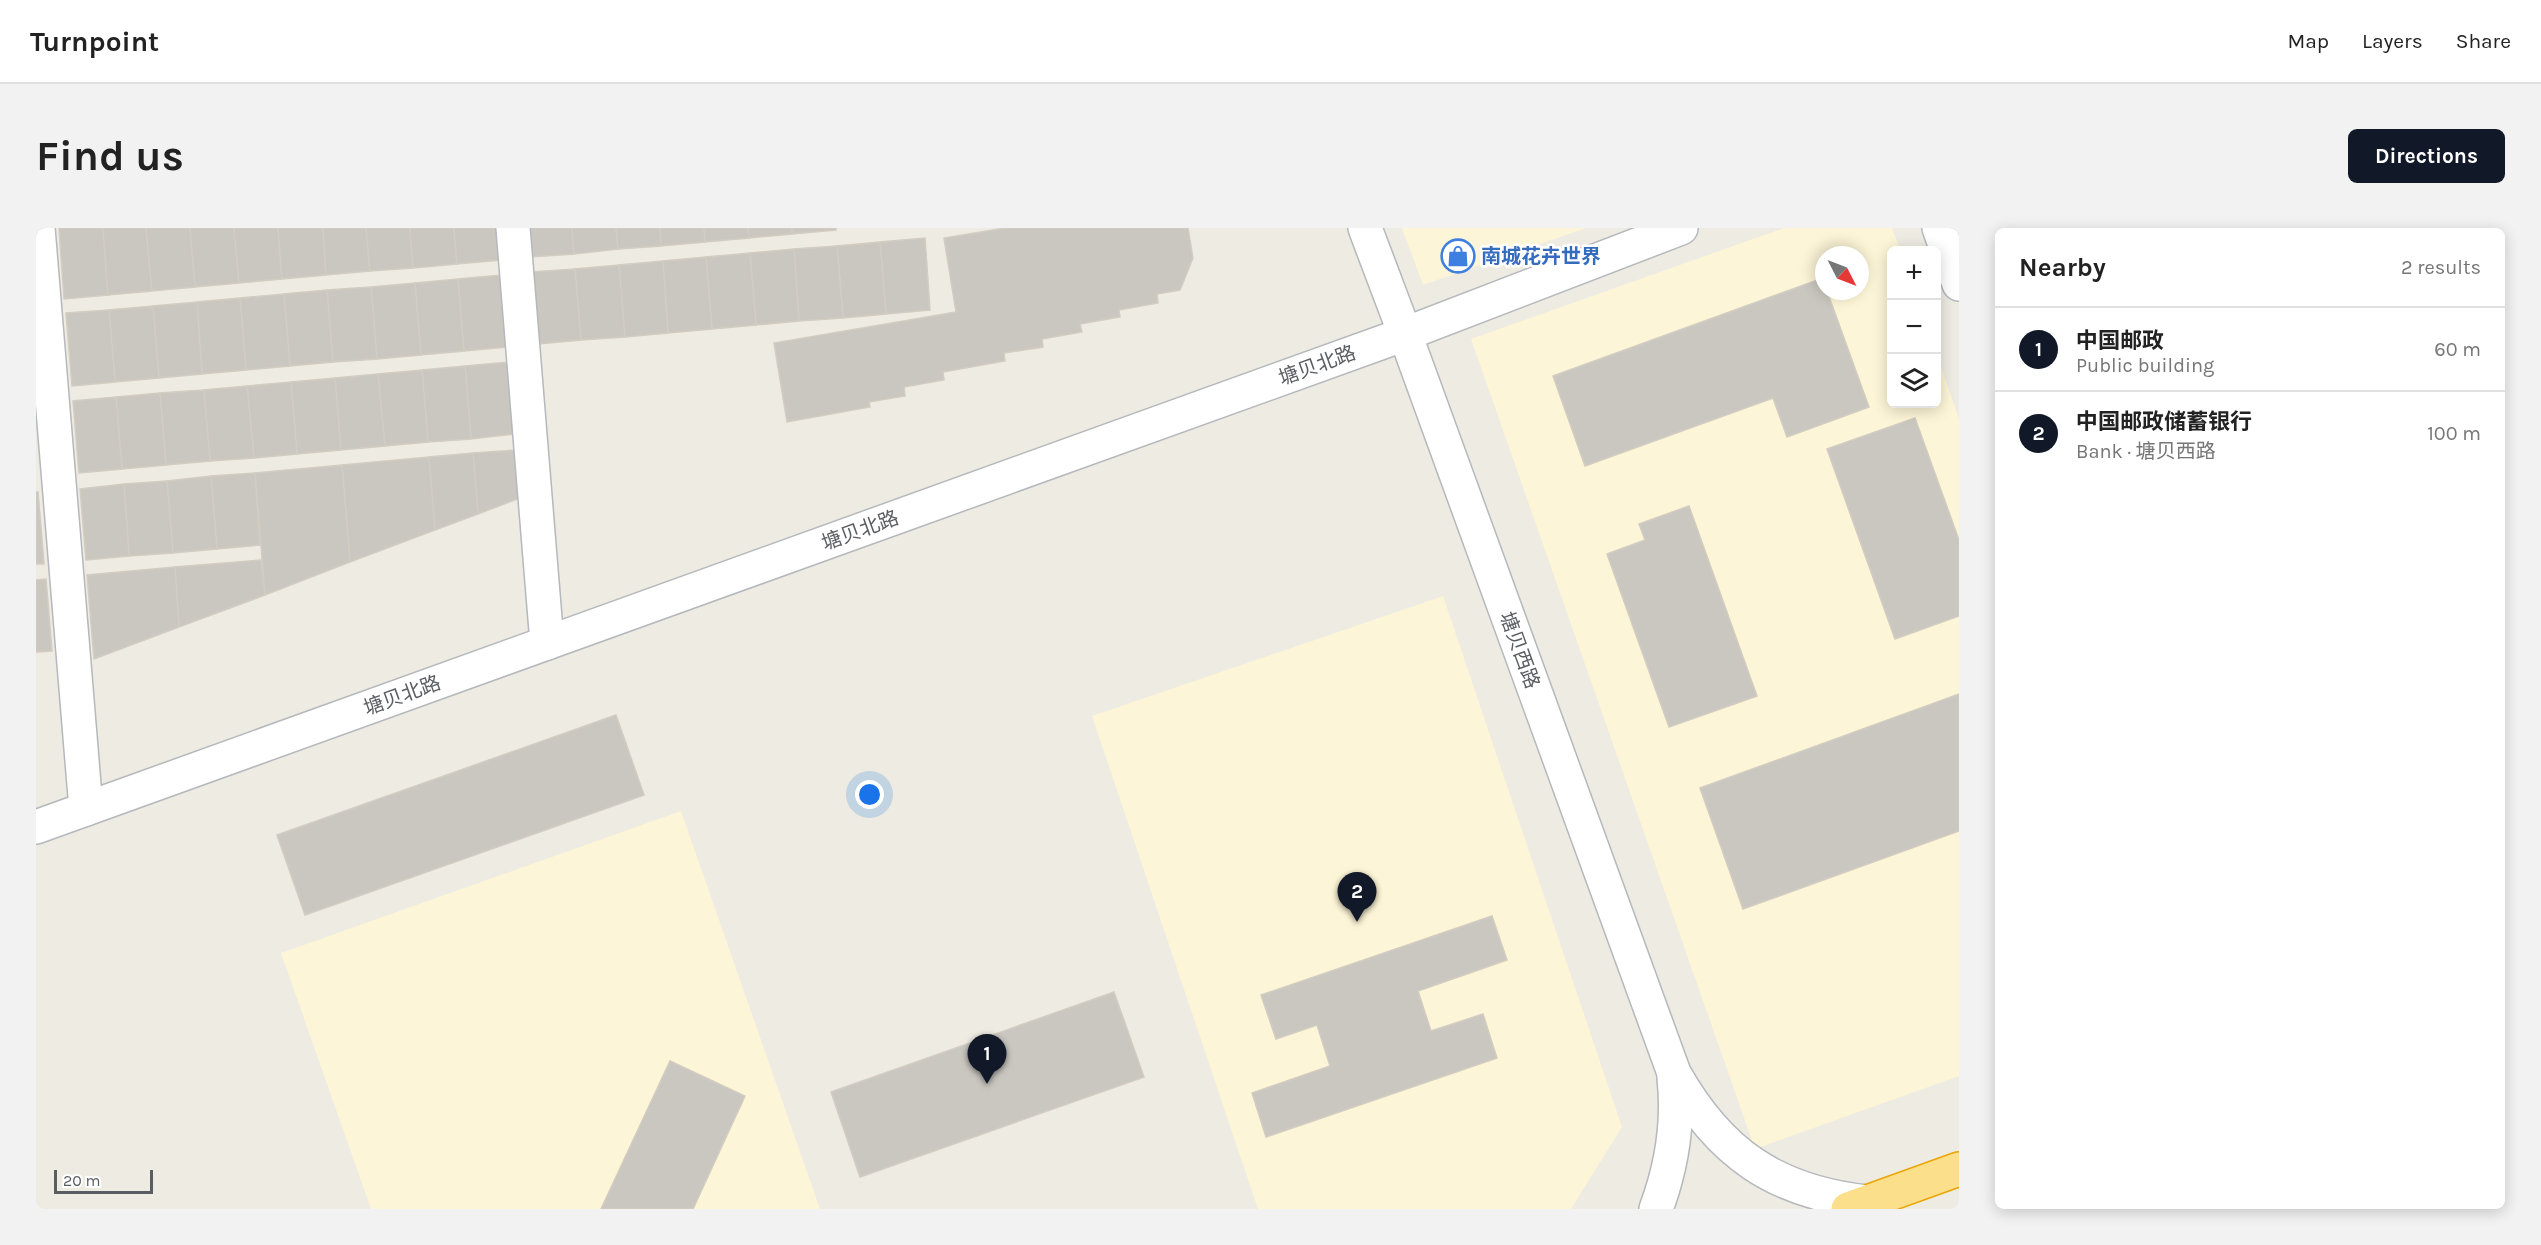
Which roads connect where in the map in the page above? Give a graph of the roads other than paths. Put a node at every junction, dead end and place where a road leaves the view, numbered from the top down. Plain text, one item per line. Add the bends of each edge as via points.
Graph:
1 (38, 228) edge
2 (513, 228) edge
3 (1365, 228) edge
4 (1681, 228) edge
5 (1939, 228) edge
6 (1959, 284) edge
7 (1405, 334) junction
8 (547, 642) junction
9 (86, 809) junction
10 (36, 827) edge
11 (1674, 1073) junction
12 (1959, 1169) edge
13 (1858, 1206) edge
14 (1656, 1209) edge

1 - 9 street
2 - 8 street
3 - 7 street, 塘贝西路
4 - 7 street, 塘贝北路
5 - 6 street
7 - 8 street, 塘贝北路
7 - 11 street, 塘贝西路
8 - 9 street, 塘贝北路
9 - 10 street, 塘贝北路
11 - 13 street via 1706,1123 1751,1163 1806,1191
11 - 14 street via 1674,1146
12 - 13 highway

